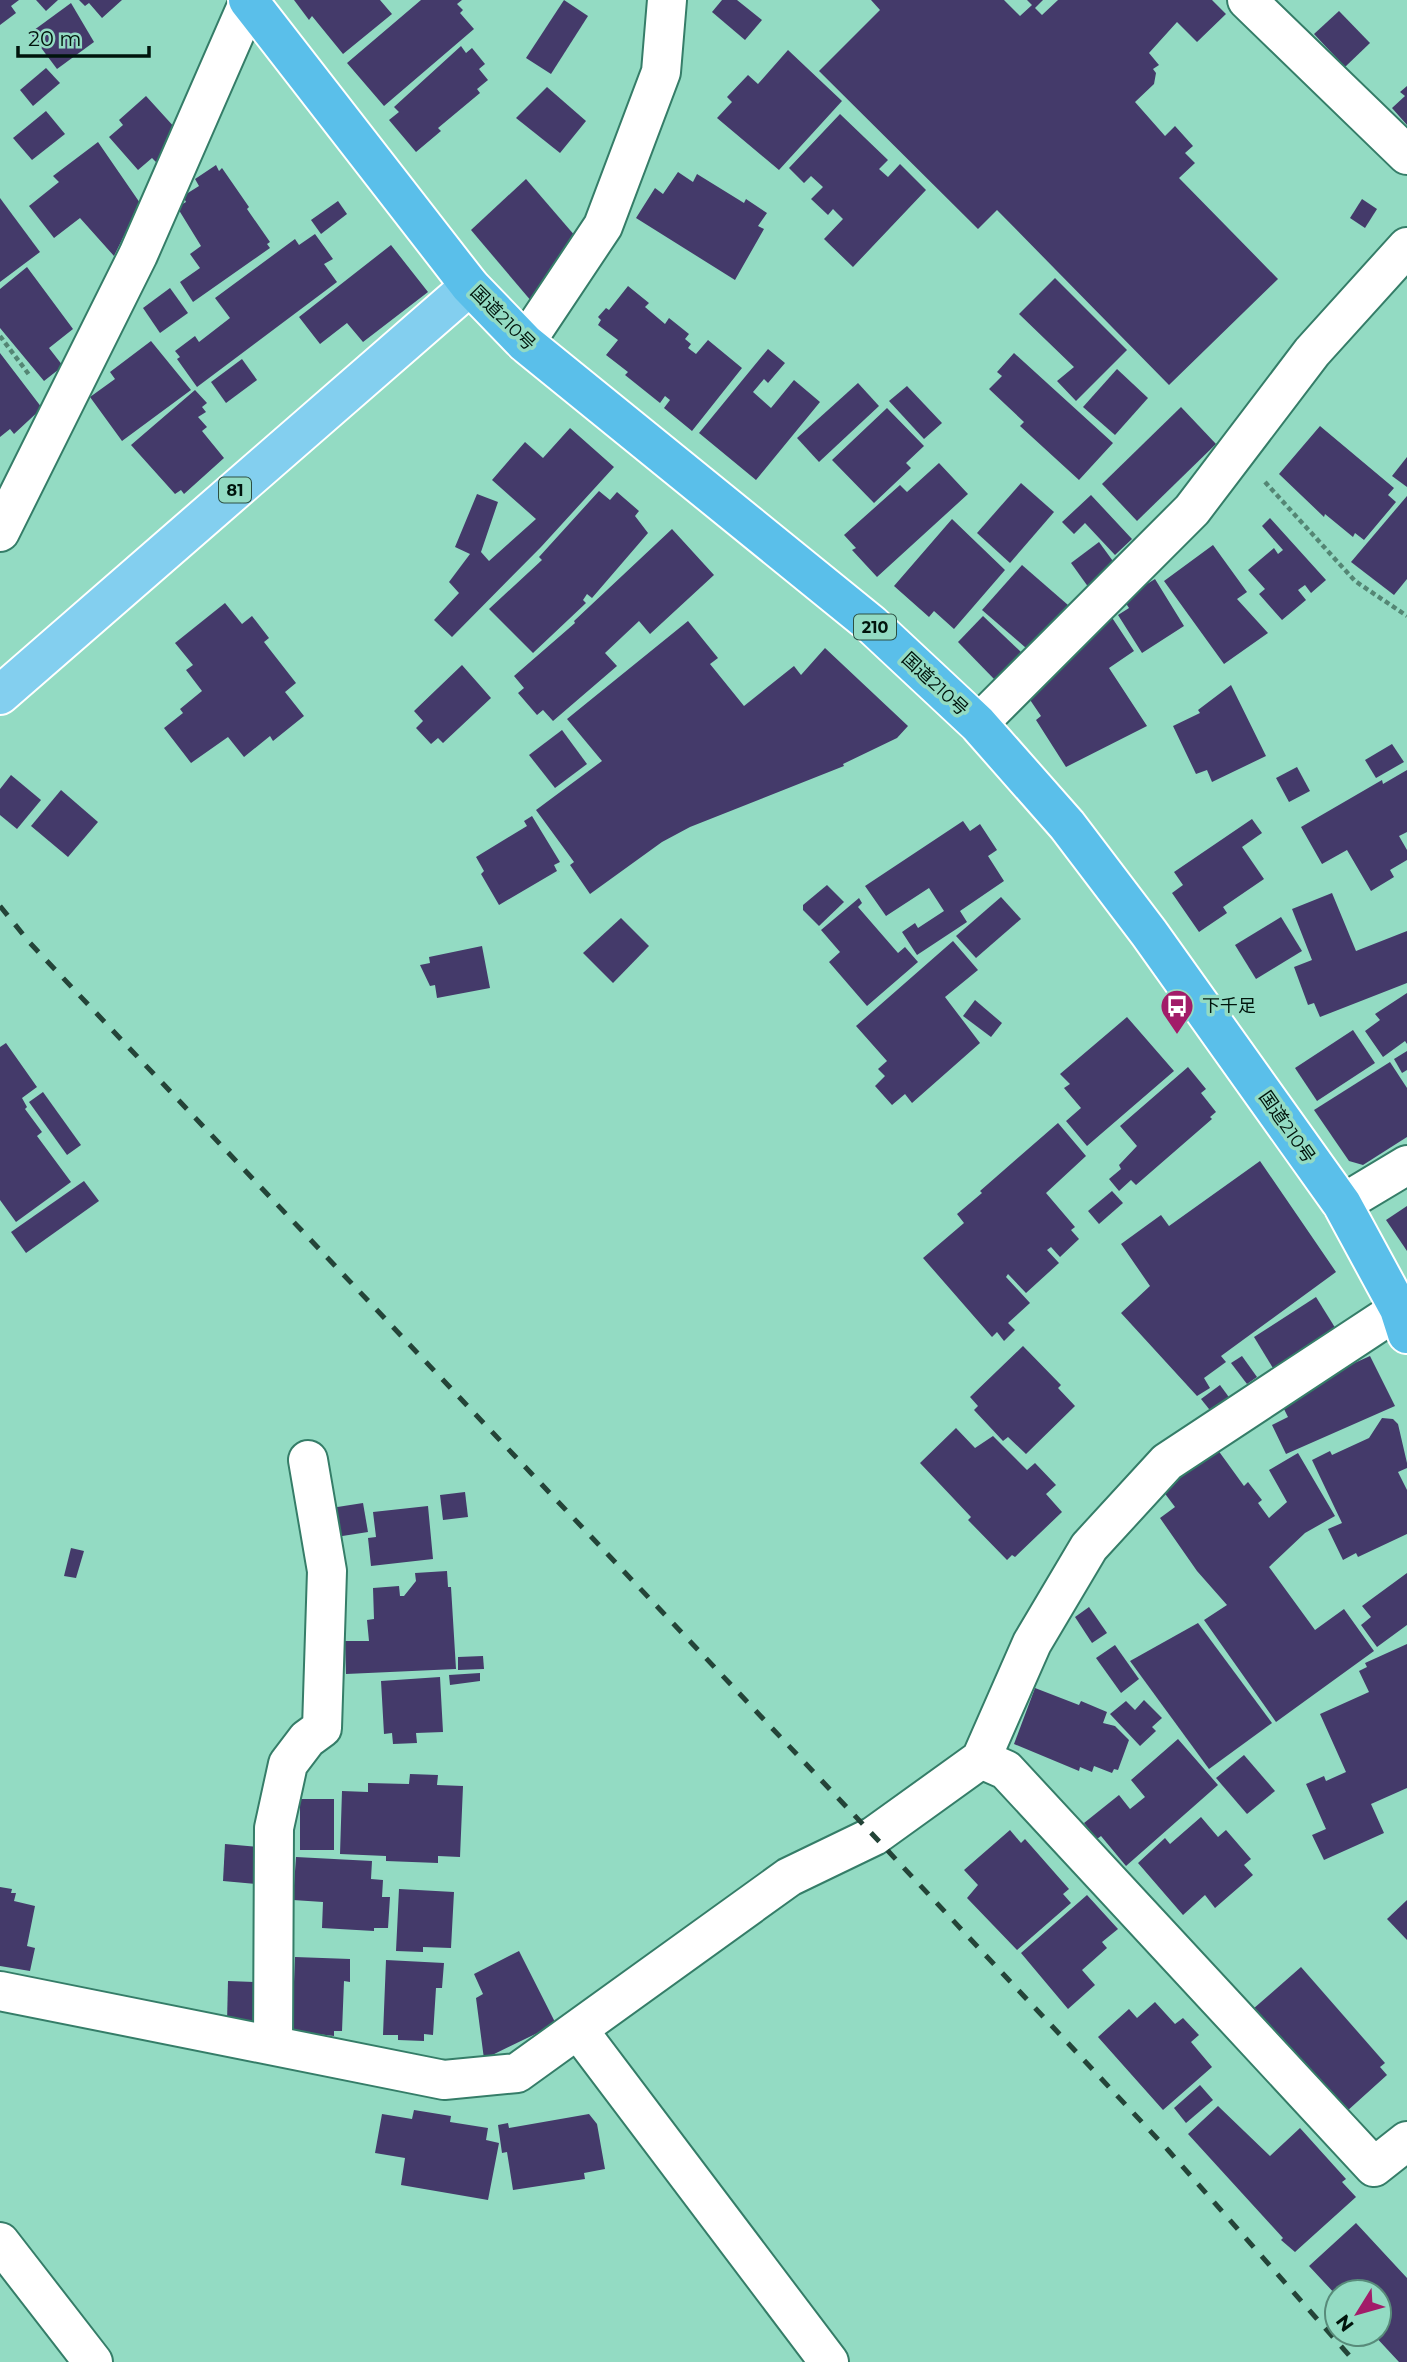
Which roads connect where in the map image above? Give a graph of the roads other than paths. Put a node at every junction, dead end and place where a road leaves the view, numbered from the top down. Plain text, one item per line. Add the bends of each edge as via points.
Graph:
1 (248, 0) edge
2 (667, 0) edge
3 (1247, 0) edge
4 (1407, 155) edge
5 (1407, 247) edge
6 (470, 286) junction
7 (525, 343) junction
8 (0, 532) edge
9 (0, 695) edge
10 (978, 724) junction
11 (1407, 1165) edge
12 (1342, 1204) junction
13 (1403, 1321) edge
14 (308, 1460) dead end
15 (981, 1759) junction
16 (0, 1991) edge
17 (579, 2031) junction
18 (273, 2045) junction
19 (1407, 2141) edge
20 (0, 2242) edge
21 (93, 2362) edge
22 (829, 2362) edge

1 - 6 highway, 国道210号 / 210
1 - 8 street via 138,255
2 - 7 street via 661,72 603,226
3 - 4 street
5 - 10 street via 1312,352 1192,510
6 - 7 highway, 国道210号 / 210
6 - 9 main road, 81
7 - 10 highway, 国道210号 / 210 via 872,624
10 - 12 highway, 国道210号 / 210 via 1067,825 1133,911
11 - 12 street
12 - 13 highway, 国道210号 / 210
13 - 15 street via 1167,1462 1089,1547 1032,1643
14 - 18 street via 327,1571 322,1728 288,1764 274,1828
15 - 17 street via 874,1836 789,1877
15 - 19 street via 1006,1770 1374,2168
16 - 18 street
17 - 18 street via 517,2073 444,2080
17 - 22 street
20 - 21 street

